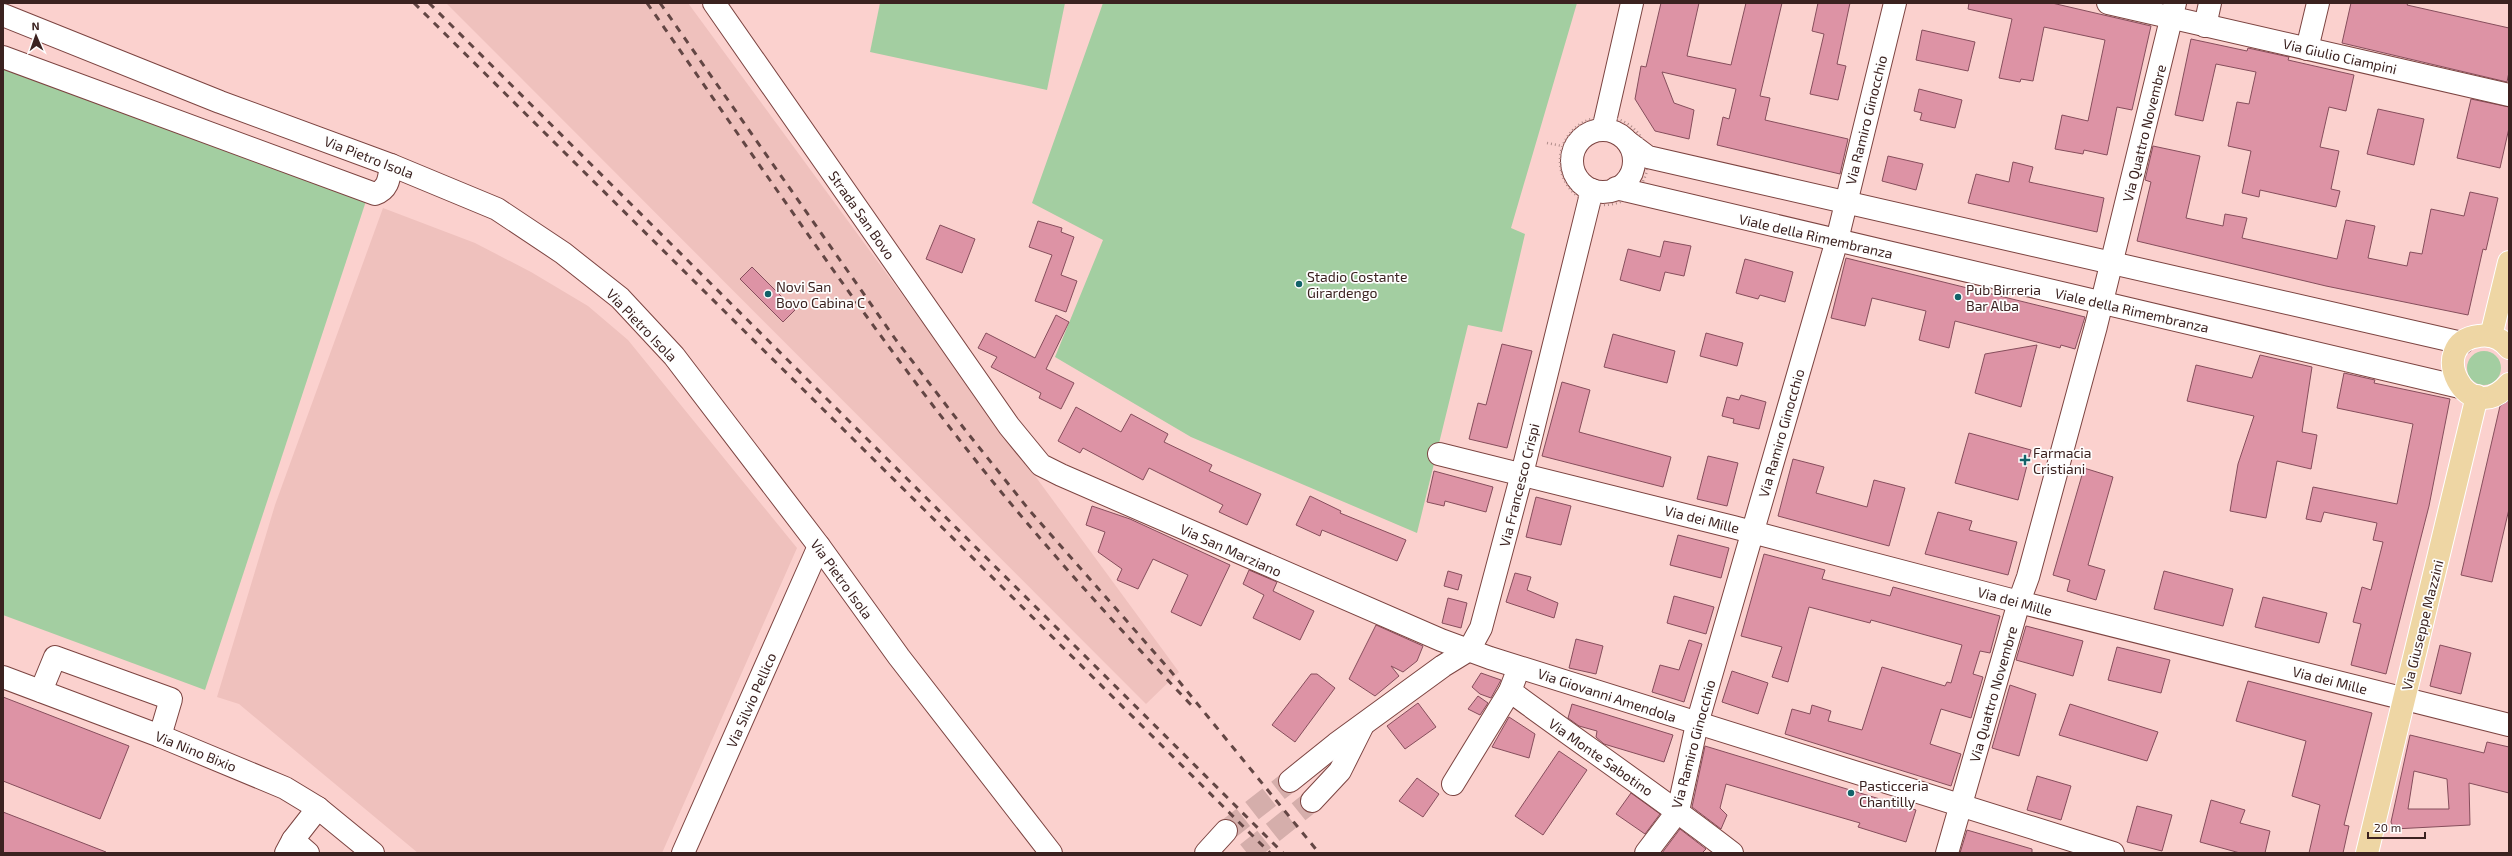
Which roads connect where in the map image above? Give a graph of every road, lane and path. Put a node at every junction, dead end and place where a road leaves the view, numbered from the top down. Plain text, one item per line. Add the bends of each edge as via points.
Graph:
1 (714, 3) edge
2 (1632, 3) edge
3 (1895, 3) edge
4 (2108, 3) edge
5 (2210, 3) edge
6 (2318, 3) edge
7 (2173, 10) edge
8 (3, 15) edge
9 (2205, 26) junction
10 (2307, 49) junction
11 (3, 57) edge
12 (2509, 95) edge
13 (220, 102) junction
14 (1604, 123) junction
15 (201, 131) junction
16 (1628, 142) junction
17 (1547, 143) dead end
18 (1562, 146) junction
19 (1648, 157) junction
20 (391, 165) junction
21 (1625, 191) junction
22 (1591, 196) junction
23 (1846, 202) junction
24 (1837, 240) junction
25 (2112, 263) junction
26 (2508, 272) edge
27 (2102, 303) junction
28 (2500, 342) edge
29 (2462, 344) junction
30 (2507, 389) edge
31 (2468, 392) junction
32 (1010, 426) joint
33 (1439, 454) dead end
34 (1522, 474) junction
35 (1753, 532) junction
36 (819, 546) junction
37 (2019, 602) junction
38 (1469, 650) junction
39 (1519, 667) junction
40 (3, 677) edge
41 (41, 691) junction
42 (1510, 691) junction
43 (2404, 699) junction
44 (1697, 724) junction
45 (1362, 725) junction
46 (2509, 726) edge
47 (160, 736) junction
48 (1290, 780) tunnel mouth
49 (1453, 784) dead end
50 (1312, 801) tunnel mouth
51 (1961, 806) junction
52 (318, 808) junction
53 (1678, 811) junction
54 (1027, 822) junction
55 (1226, 831) tunnel mouth
56 (296, 849) edge
57 (373, 853) edge
58 (683, 853) edge
59 (1036, 853) edge
60 (1051, 853) edge
61 (1206, 853) edge
62 (1646, 853) edge
63 (1732, 853) edge
64 (1947, 853) edge
65 (2113, 853) edge
66 (2367, 853) edge

1 - 32 street, Strada San Bovo
2 - 14 street
3 - 23 street, Via Ramiro Ginocchio
4 - 7 street, Via Giulio Ciampini
5 - 9 street
6 - 10 street
7 - 9 street, Via Giulio Ciampini
7 - 25 street, Via Quattro Novembre
8 - 13 street, Via Pietro Isola
9 - 10 street, Via Giulio Ciampini
10 - 12 street, Via Giulio Ciampini
11 - 15 street
13 - 15 street
13 - 20 street, Via Pietro Isola
14 - 16 street
14 - 18 path via 1592,118 1579,124
14 - 19 path via 1623,121 1637,132
14 - 22 street via 1585,136 1574,150 1572,160 1575,174
15 - 20 street via 375,194 384,191 387,186
16 - 19 street
16 - 21 street via 1634,159 1633,168 1624,183
17 - 18 path
18 - 22 path via 1559,160 1567,186 1577,196
19 - 21 path via 1645,177
19 - 23 street
20 - 36 street, Via Pietro Isola via 497,209 563,253 620,298 674,356
21 - 22 street via 1600,192
21 - 22 path via 1619,202 1609,205
21 - 24 street, Viale della Rimembranza
22 - 34 street, Via Francesco Crispi
23 - 24 street, Via Ramiro Ginocchio
23 - 25 street
24 - 27 street, Viale della Rimembranza
24 - 35 street, Via Ramiro Ginocchio
25 - 27 street, Via Quattro Novembre
25 - 29 street
26 - 28 main road
27 - 31 street, Viale della Rimembranza
27 - 37 street, Via Quattro Novembre
28 - 29 main road via 2476,336
29 - 31 main road via 2455,355 2452,369
30 - 31 main road via 2495,395
31 - 43 main road, Via Giuseppe Mazzini
32 - 38 street, Via San Marziano via 1041,465 1061,475 1261,563
33 - 34 street, Via dei Mille
34 - 35 street, Via dei Mille
34 - 38 street, Via Francesco Crispi via 1490,600 1481,628
35 - 37 street, Via dei Mille
35 - 44 street, Via Ramiro Ginocchio
36 - 54 street, Via Pietro Isola via 899,657
36 - 58 street, Via Silvio Pellico
37 - 43 street, Via dei Mille
37 - 51 street, Via Quattro Novembre
38 - 39 street, Via Giovanni Amendola
38 - 45 street, Via Francesco Crispi
39 - 42 street
39 - 44 street, Via Giovanni Amendola
40 - 41 street, Via Nino Bixio
41 - 47 street, Via Nino Bixio
41 - 47 street via 55,657 171,699
42 - 49 street
42 - 53 street, Via Monte Sabotino via 1607,763
43 - 46 street, Via dei Mille
43 - 66 main road, Via Giuseppe Mazzini
44 - 51 street, Via Giovanni Amendola
44 - 53 street, Via Ramiro Ginocchio
45 - 48 street, Via Francesco Crispi
45 - 50 street, Via Francesco Crispi via 1340,771
47 - 52 street, Via Nino Bixio via 285,788
51 - 64 street, Via Quattro Novembre
51 - 65 street, Via Giovanni Amendola
52 - 56 street
52 - 57 street, Via Nino Bixio
53 - 62 street, Via Ramiro Ginocchio
53 - 63 street, Via Monte Sabotino
54 - 59 street
54 - 60 street, Via Pietro Isola
55 - 61 street

